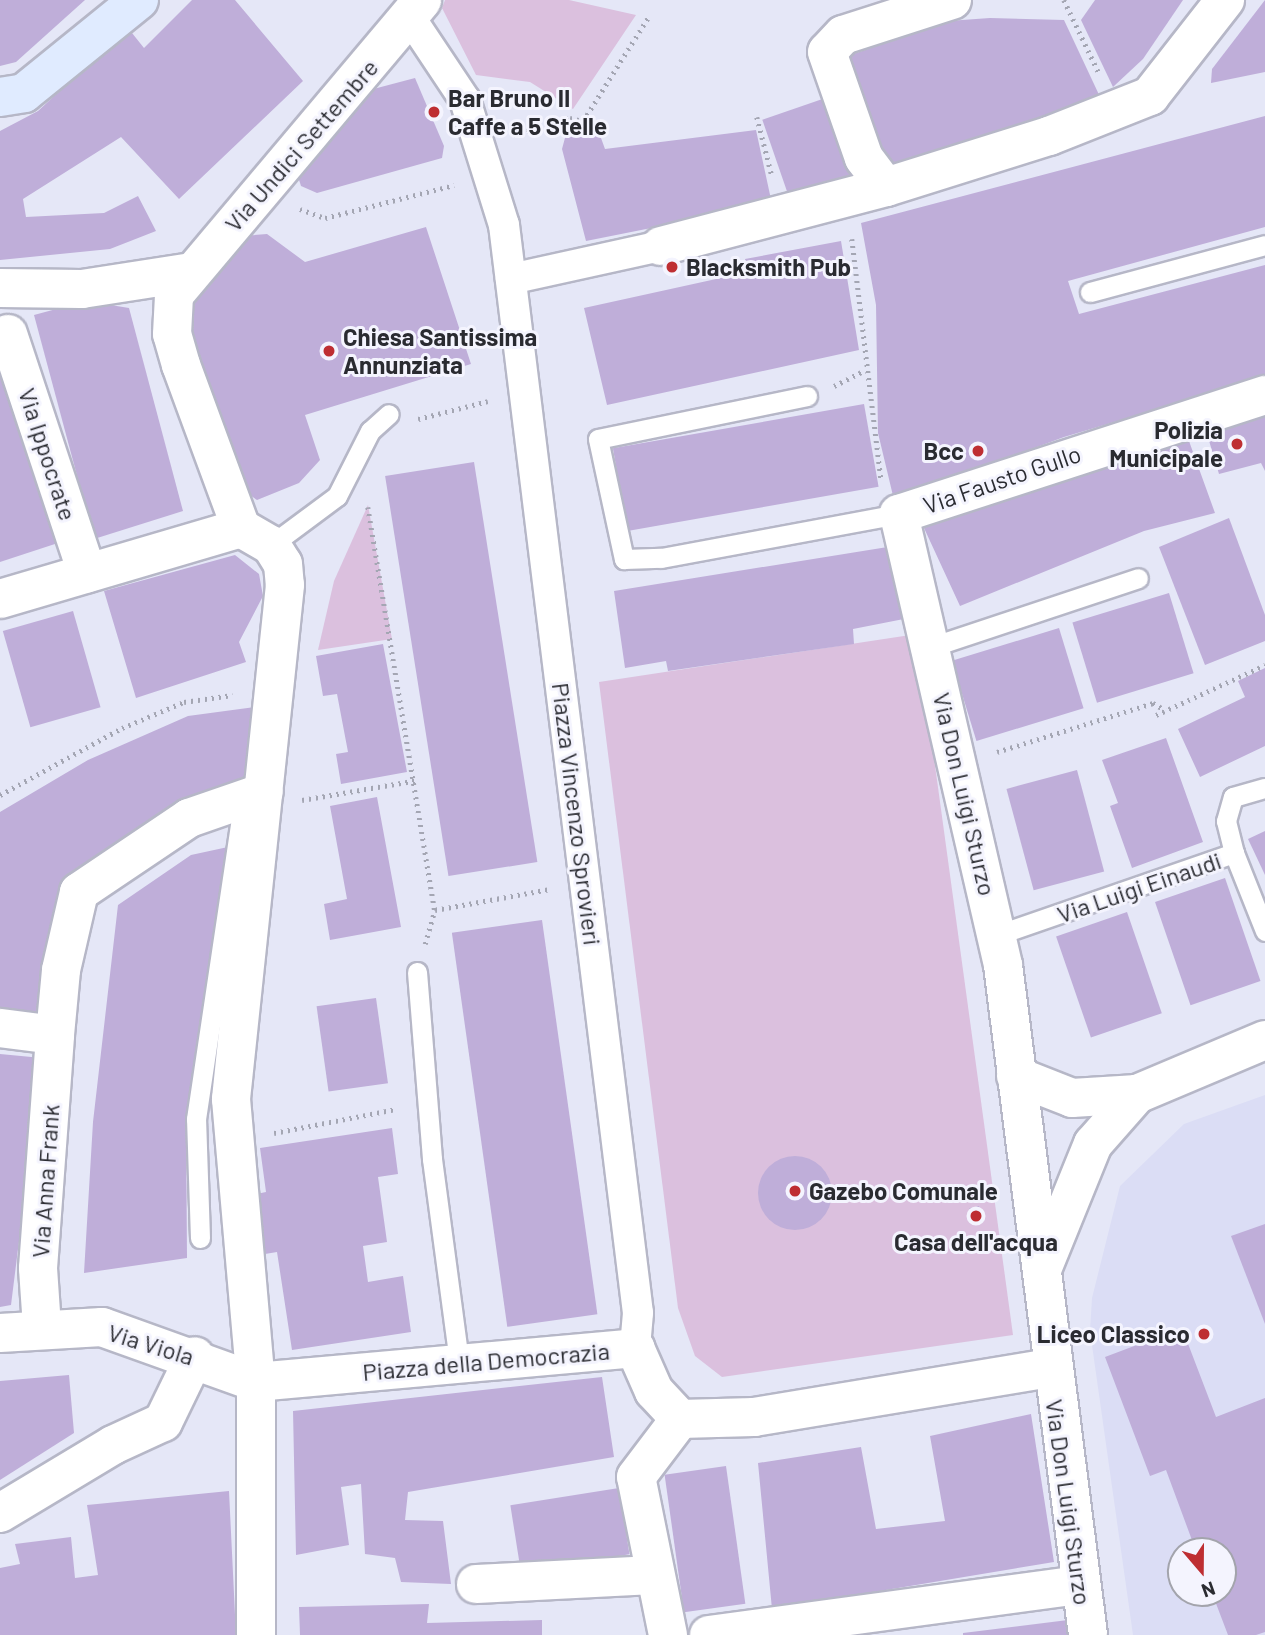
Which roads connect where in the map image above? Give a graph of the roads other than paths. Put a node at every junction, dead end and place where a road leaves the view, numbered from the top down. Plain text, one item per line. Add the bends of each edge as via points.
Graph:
1 (139, 0) edge
2 (952, 0) edge
3 (1224, 0) edge
4 (409, 6) edge
5 (0, 97) edge
6 (886, 187) junction
7 (1265, 245) edge
8 (661, 246) joint
9 (192, 272) junction
10 (511, 279) junction
11 (0, 288) edge
12 (1090, 292) dead end
13 (8, 334) dead end
14 (1265, 395) edge
15 (807, 396) dead end
16 (389, 414) dead end
17 (899, 514) junction
18 (256, 536) junction
19 (87, 573) junction
20 (1138, 578) dead end
21 (0, 599) edge
22 (931, 647) junction
23 (1265, 788) edge
24 (254, 795) junction
25 (1234, 853) junction
26 (1265, 931) edge
27 (997, 934) junction
28 (417, 972) road end
29 (0, 1028) edge
30 (55, 1035) junction
31 (1265, 1040) edge
32 (1016, 1076) junction
33 (1137, 1094) junction
34 (200, 1238) dead end
35 (1041, 1273) junction
36 (42, 1327) junction
37 (0, 1333) edge
38 (635, 1348) junction
39 (195, 1356) junction
40 (459, 1362) junction
41 (1050, 1368) junction
42 (256, 1382) junction
43 (680, 1419) junction
44 (0, 1513) edge
45 (654, 1575) junction
46 (476, 1584) dead end
47 (1081, 1585) junction
48 (256, 1635) edge
49 (668, 1635) edge
50 (709, 1635) edge
51 (1088, 1635) edge

1 - 5 main road via 24,93
2 - 6 street via 843,35 827,52 864,158
3 - 6 street via 1150,96
4 - 9 street, Via Undici Settembre
4 - 10 street, Piazza Vincenzo Sprovieri via 465,100 489,177
6 - 8 street
7 - 12 lane
8 - 10 street
9 - 11 street via 82,289
9 - 18 street, Via Undici Settembre via 174,295 173,334
10 - 38 street, Piazza Vincenzo Sprovieri via 638,1313
13 - 19 street, Via Ippocrate
14 - 17 street, Via Fausto Gullo
15 - 17 lane via 598,439 624,559 661,558
16 - 18 lane via 370,431 337,496
17 - 22 street, Via Don Luigi Sturzo
18 - 19 street
18 - 24 street, Via Undici Settembre via 283,564 285,585
19 - 21 street
20 - 22 lane
22 - 27 street, Via Don Luigi Sturzo
23 - 25 lane, Via Luigi Einaudi via 1233,797 1226,821
24 - 30 street, Via Anna Frank via 189,818 79,892 61,970
24 - 34 lane via 196,1119
24 - 42 street, Via Undici Settembre via 232,1099
25 - 26 lane
25 - 27 lane, Via Luigi Einaudi
27 - 32 street, Via Don Luigi Sturzo
28 - 40 lane via 427,1103
29 - 30 street
30 - 36 street, Via Anna Frank via 38,1268
31 - 33 street
32 - 33 street via 1072,1098
32 - 35 street, Via Don Luigi Sturzo
33 - 35 street via 1093,1144
35 - 41 street, Via Don Luigi Sturzo
36 - 37 street, Via Viola
36 - 39 street, Via Viola via 102,1327
38 - 40 street, Piazza della Democrazia
38 - 43 street, Piazza della Democrazia via 654,1391
39 - 42 street, Via Viola
39 - 44 street via 163,1422 113,1445
40 - 42 street, Piazza della Democrazia
41 - 43 street via 754,1417
41 - 47 street, Via Don Luigi Sturzo
42 - 48 street, Via Undici Settembre
43 - 45 street via 636,1477
45 - 46 street
45 - 49 street
47 - 50 street
47 - 51 street, Via Don Luigi Sturzo

